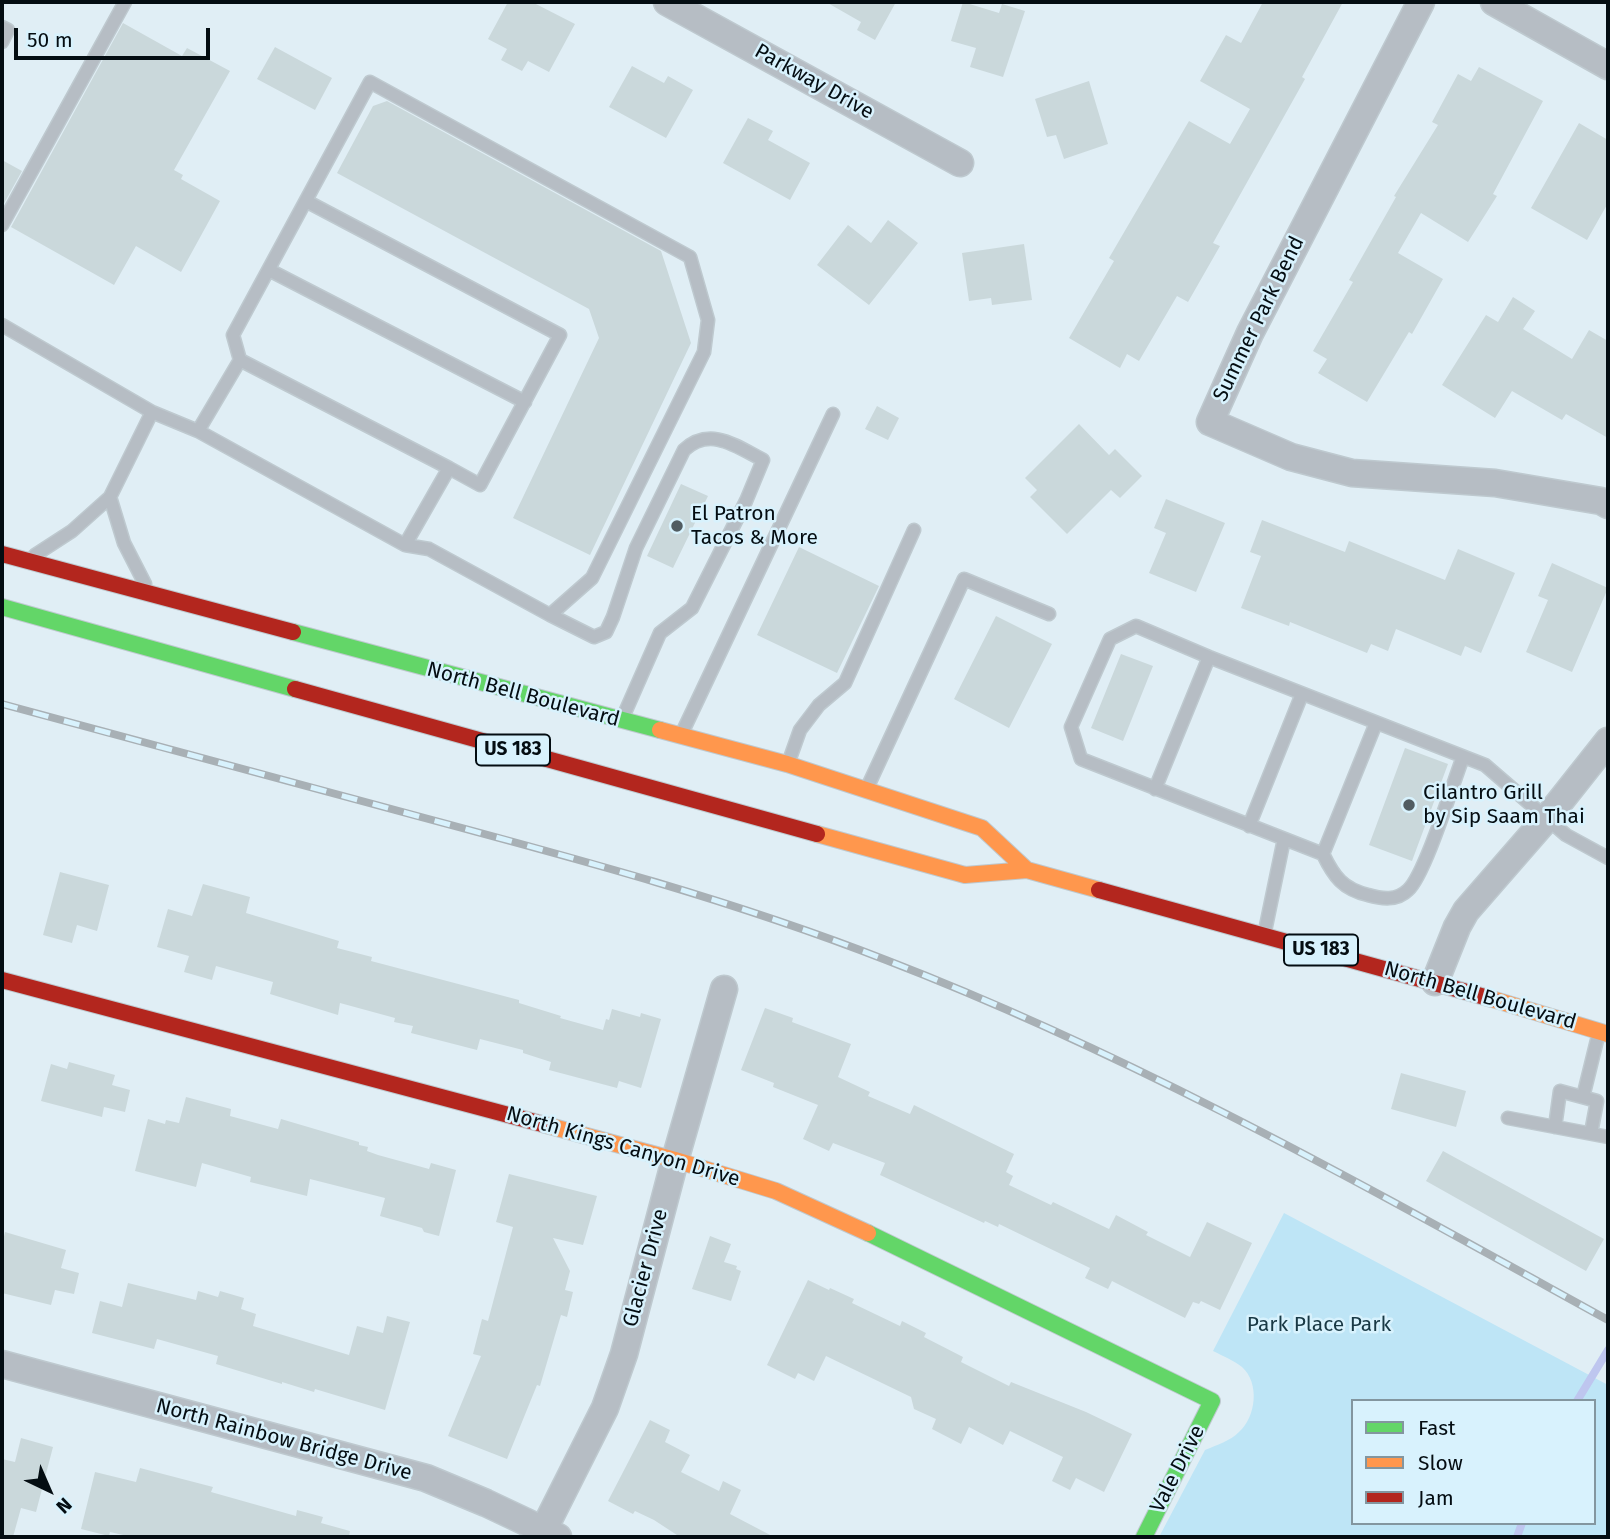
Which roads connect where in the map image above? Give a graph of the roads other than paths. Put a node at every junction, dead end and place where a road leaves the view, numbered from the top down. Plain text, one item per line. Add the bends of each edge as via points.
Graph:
1 (125, 2) edge
2 (667, 2) edge
3 (1421, 2) edge
4 (1494, 2) edge
5 (2, 27) edge
6 (2, 42) edge
7 (1608, 65) edge
8 (960, 163) dead end
9 (306, 201) junction
10 (2, 225) edge
11 (269, 270) junction
12 (2, 325) edge
13 (240, 360) junction
14 (524, 402) junction
15 (152, 412) junction
16 (833, 414) dead end
17 (198, 431) junction
18 (449, 468) junction
19 (110, 498) junction
20 (1608, 505) edge
21 (914, 530) dead end
22 (405, 545) junction
23 (2, 554) edge
24 (27, 561) junction
25 (149, 594) junction
26 (2, 607) edge
27 (1049, 614) dead end
28 (550, 615) junction
29 (1209, 657) junction
30 (1302, 694) junction
31 (622, 721) junction
32 (1376, 723) junction
33 (680, 737) junction
34 (1608, 741) edge
35 (1463, 757) junction
36 (787, 764) junction
37 (866, 789) junction
38 (1155, 789) junction
39 (1547, 818) junction
40 (1250, 826) junction
41 (1284, 839) junction
42 (1323, 854) junction
43 (1608, 858) edge
44 (1027, 870) junction
45 (1265, 934) junction
46 (2, 980) edge
47 (1435, 982) junction
48 (724, 989) dead end
49 (1604, 1032) edge
50 (1583, 1097) junction
51 (1508, 1118) dead end
52 (1555, 1127) junction
53 (1591, 1133) junction
54 (1608, 1137) edge
55 (675, 1160) junction
56 (2, 1364) edge
57 (1212, 1401) joint
58 (547, 1535) edge
59 (1144, 1537) edge

1 - 10 lane
2 - 8 street, Parkway Drive
3 - 20 street, Summer Park Bend via 1250,333 1210,422 1292,457 1352,473 1495,483
4 - 7 street
5 - 6 lane via 8,30
9 - 11 lane
9 - 14 lane via 560,335
9 - 28 lane via 370,82 690,257 708,320 704,352 592,578
11 - 13 lane via 233,335
11 - 14 lane
12 - 15 lane
13 - 17 lane
13 - 18 lane
14 - 18 lane via 480,485
15 - 17 lane
15 - 19 lane
16 - 33 lane
17 - 22 lane
18 - 22 lane
19 - 24 lane
19 - 25 lane via 124,543
21 - 36 lane via 845,683 819,705 800,730
22 - 28 lane via 429,549
23 - 24 main road, North Bell Boulevard / US 183
24 - 25 main road, North Bell Boulevard / US 183
25 - 31 main road, North Bell Boulevard / US 183
26 - 44 main road, North Bell Boulevard / US 183 via 965,875
27 - 37 lane via 964,579
28 - 31 lane via 594,637 606,632 636,548 684,450 694,441 712,438 763,460 692,608 660,633
29 - 30 lane
29 - 38 lane
29 - 38 lane via 1136,626 1110,639 1071,727 1081,759
30 - 32 lane
30 - 40 lane
31 - 33 main road, North Bell Boulevard / US 183
32 - 35 lane
32 - 42 lane
33 - 36 main road, North Bell Boulevard / US 183
34 - 39 street
35 - 39 lane via 1485,765
35 - 42 lane via 1410,890 1396,898 1353,891 1333,875
36 - 37 main road, North Bell Boulevard / US 183
37 - 44 main road, North Bell Boulevard / US 183 via 982,828
38 - 40 lane
39 - 43 lane via 1566,835
39 - 47 street via 1466,911
40 - 41 lane
41 - 42 lane
41 - 45 lane
44 - 45 main road, North Bell Boulevard / US 183
45 - 47 main road, North Bell Boulevard / US 183
46 - 55 main road, North Kings Canyon Drive
47 - 49 main road, North Bell Boulevard / US 183
48 - 55 street, Glacier Drive
49 - 50 lane
50 - 52 lane via 1560,1091
50 - 53 lane via 1597,1101
51 - 52 lane
52 - 53 lane
53 - 54 lane
55 - 57 main road, North Kings Canyon Drive via 776,1191 829,1214
55 - 58 street, Glacier Drive via 606,1408
56 - 58 street, North Rainbow Bridge Drive via 426,1478
57 - 59 main road, Vale Drive

